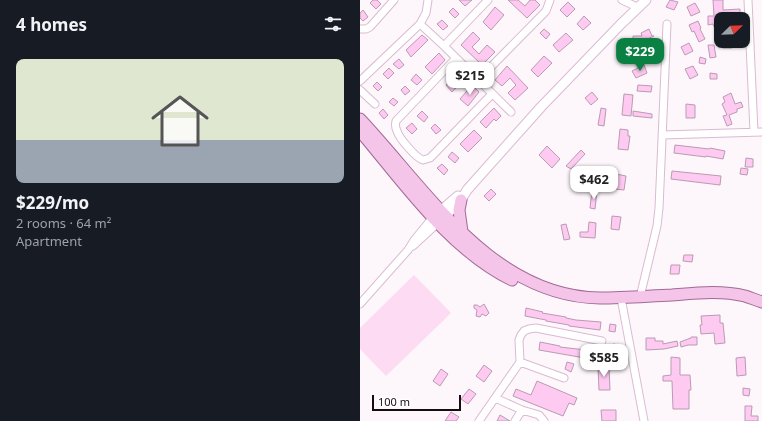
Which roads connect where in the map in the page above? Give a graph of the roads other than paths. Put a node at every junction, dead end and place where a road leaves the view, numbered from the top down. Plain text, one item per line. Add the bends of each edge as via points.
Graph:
1 (394, 0) edge
2 (488, 0) edge
3 (550, 0) edge
4 (622, 0) edge
5 (646, 0) edge
6 (748, 0) edge
7 (426, 1) edge
8 (637, 8) junction
9 (420, 24) junction
10 (667, 24) dead end
11 (360, 29) edge
12 (444, 46) junction
13 (456, 58) junction
14 (478, 80) junction
15 (360, 81) edge
16 (360, 90) edge
17 (492, 94) junction
18 (374, 104) dead end
19 (510, 112) dead end
20 (360, 119) edge
21 (360, 131) edge
22 (758, 132) edge
23 (662, 135) junction
24 (467, 190) junction
25 (461, 200) junction
26 (440, 216) junction
27 (462, 232) junction
28 (640, 297) junction
29 (622, 301) junction
30 (762, 302) edge
31 (360, 304) edge
32 (762, 310) edge
33 (602, 342) dead end
34 (520, 362) junction
35 (564, 378) dead end
36 (495, 398) junction
37 (522, 410) junction
38 (479, 421) edge
39 (515, 421) edge
40 (544, 421) edge
41 (644, 421) edge

1 - 11 street via 370,27
2 - 12 street
3 - 14 street via 546,11
4 - 8 street
5 - 8 street
6 - 22 street
7 - 9 street via 426,13
8 - 24 street
9 - 12 street
9 - 15 street
10 - 23 street
12 - 13 street
13 - 14 street
13 - 17 street via 396,121 398,134 417,157 423,160 430,158
14 - 17 street
16 - 18 street
17 - 19 street
20 - 26 main road
21 - 26 main road
22 - 23 street
23 - 28 street via 657,226
24 - 25 street
24 - 26 street via 461,193
25 - 26 street
25 - 27 main road via 459,210
26 - 27 main road
26 - 29 main road via 472,254 529,289 592,304
26 - 31 street
27 - 29 main road via 496,262 534,284 575,295
28 - 29 main road
28 - 30 main road via 718,293 744,296
29 - 32 main road via 717,300
29 - 41 street
33 - 34 street via 536,328 529,329 524,331 519,340
34 - 35 street
34 - 36 street
36 - 37 street
36 - 38 street
37 - 39 street
37 - 40 street via 539,415

